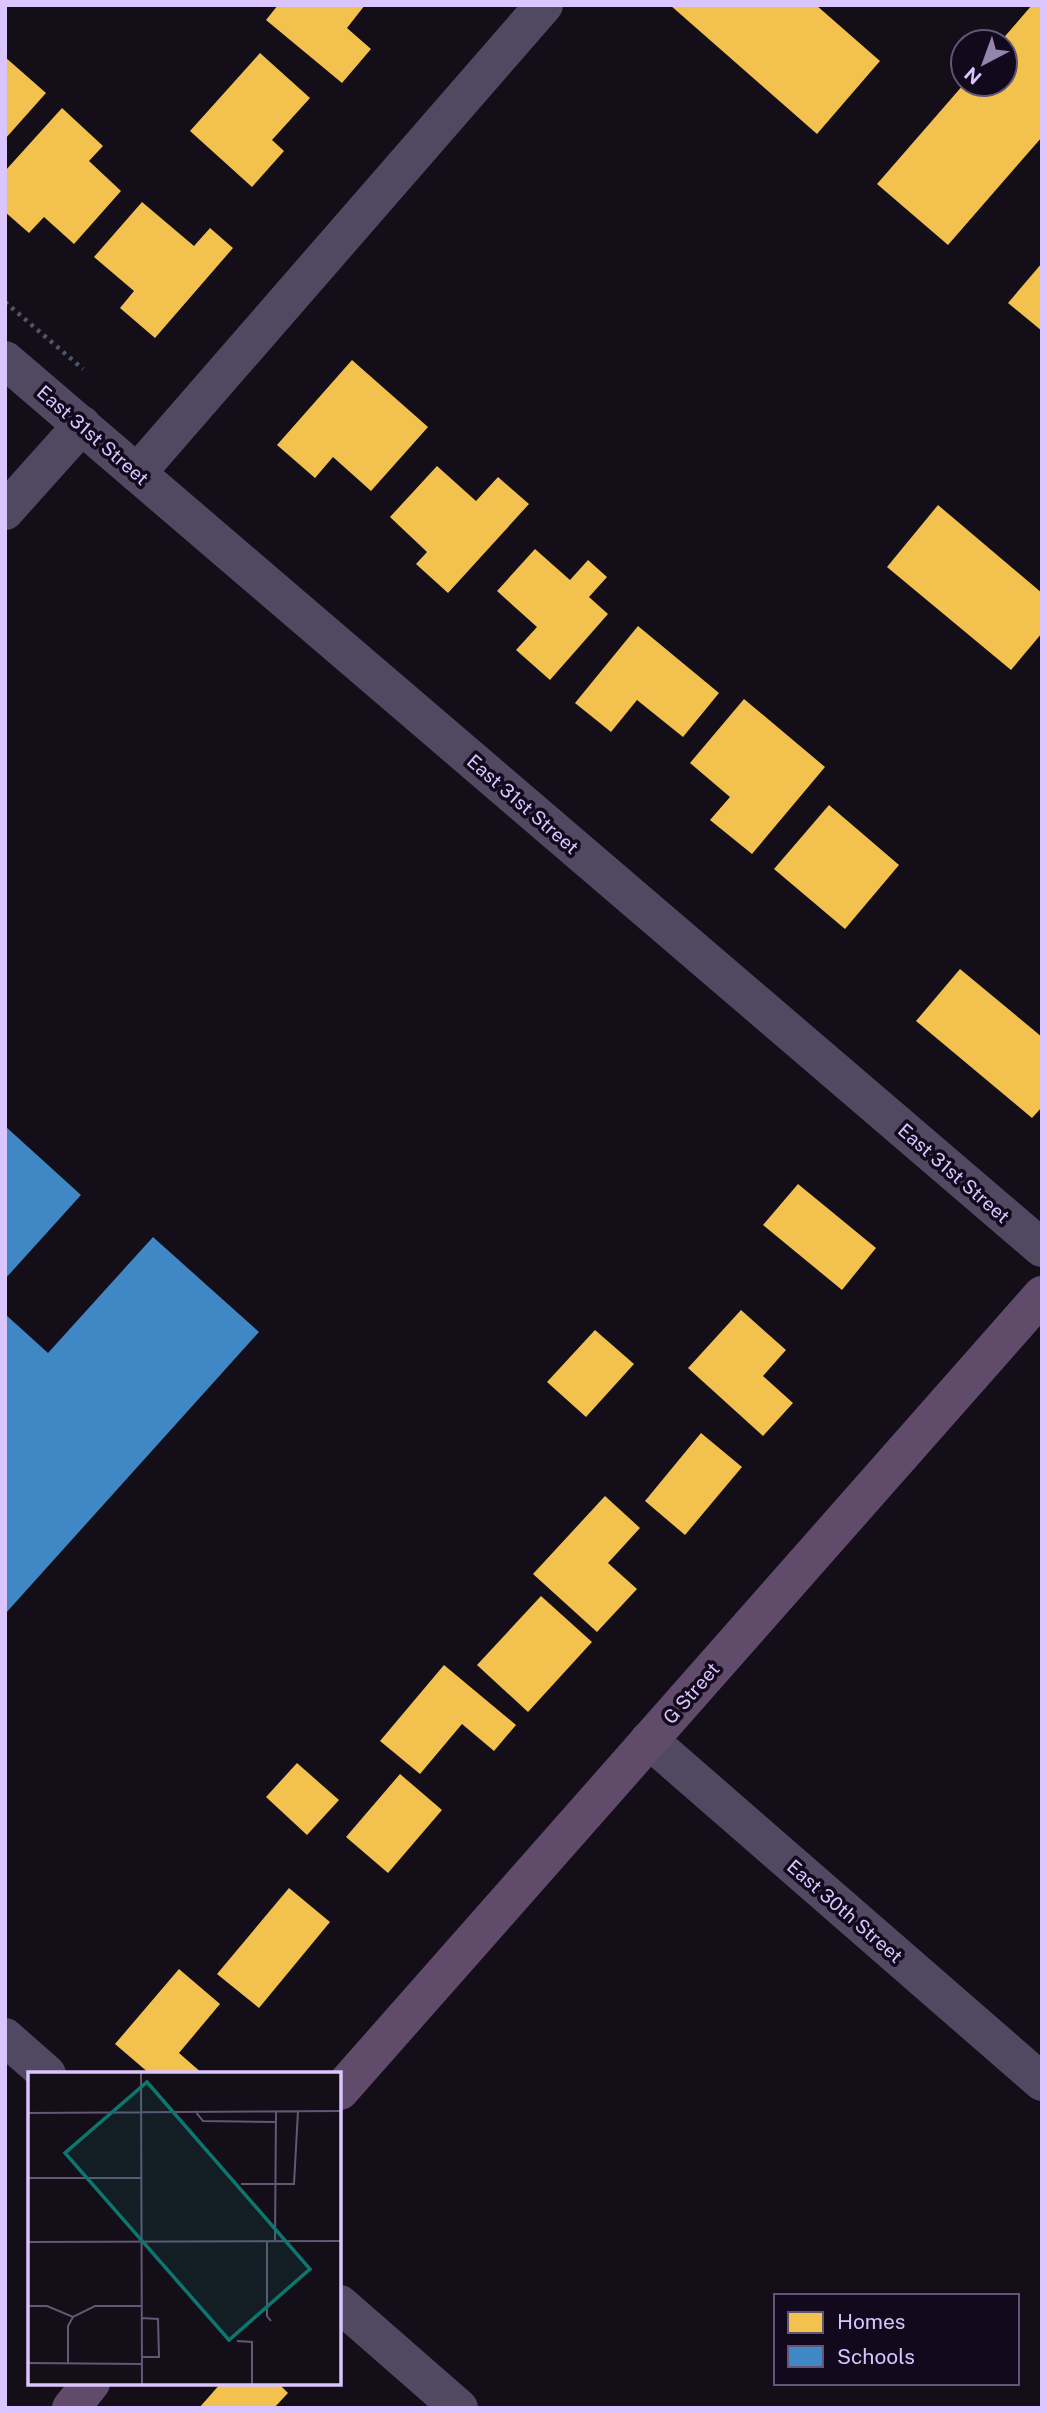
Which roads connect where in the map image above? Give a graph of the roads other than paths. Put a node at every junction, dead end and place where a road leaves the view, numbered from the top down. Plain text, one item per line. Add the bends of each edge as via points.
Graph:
1 (544, 5) edge
2 (5, 360) edge
3 (82, 425) junction
4 (137, 473) junction
5 (5, 511) edge
6 (1042, 1248) edge
7 (1042, 1295) edge
8 (649, 1740) junction
9 (5, 2037) edge
10 (45, 2072) edge
11 (1042, 2082) edge
12 (341, 2090) edge
13 (341, 2305) edge
14 (89, 2385) edge
15 (71, 2408) edge
16 (459, 2408) edge

1 - 4 street
2 - 3 street, East 31st Street
3 - 4 street, East 31st Street
3 - 5 street
4 - 6 street, East 31st Street
7 - 8 main road, G Street
8 - 11 street, East 30th Street
8 - 12 main road, G Street
9 - 10 street
13 - 16 street
14 - 15 main road

